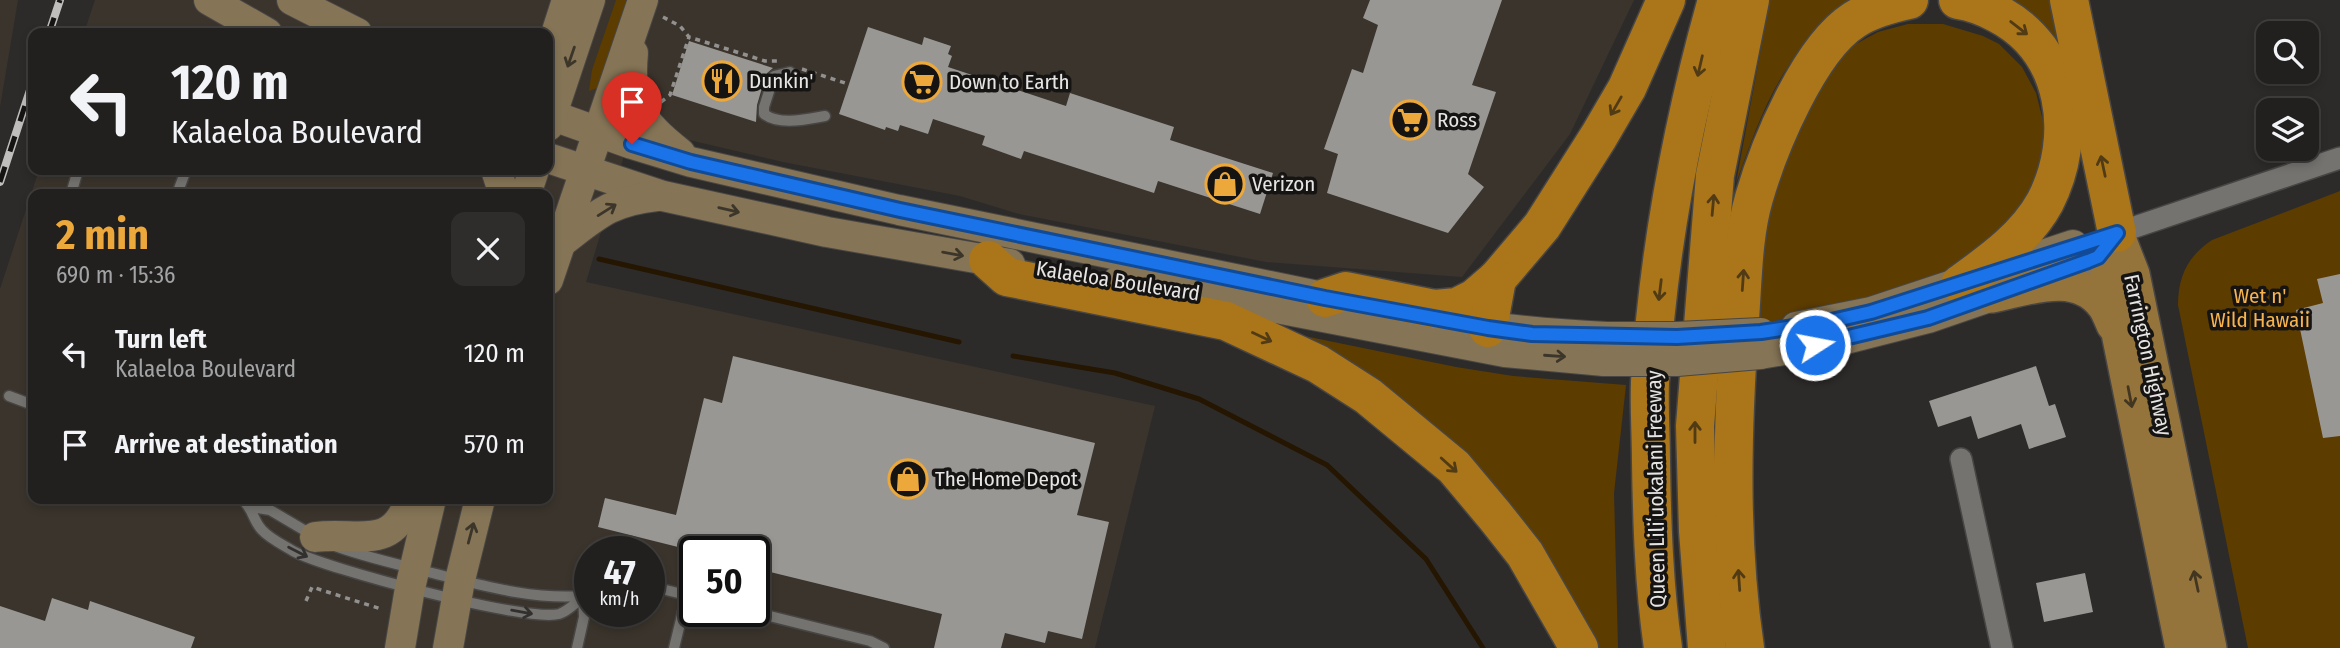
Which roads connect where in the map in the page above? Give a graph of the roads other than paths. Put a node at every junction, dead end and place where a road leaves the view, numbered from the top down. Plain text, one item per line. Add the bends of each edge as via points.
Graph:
1 (209, 0) edge
2 (292, 0) edge
3 (567, 0) edge
4 (590, 0) edge
5 (1666, 0) edge
6 (1717, 0) edge
7 (1750, 0) edge
8 (1909, 0) edge
9 (1958, 0) edge
10 (2069, 0) edge
11 (647, 11) edge
12 (258, 28) edge
13 (347, 28) edge
14 (553, 43) edge
15 (788, 67) road end
16 (553, 106) edge
17 (825, 117) dead end
18 (553, 119) edge
19 (598, 132) junction
20 (2340, 158) edge
21 (553, 160) edge
22 (691, 162) junction
23 (585, 170) junction
24 (663, 196) junction
25 (2117, 233) junction
26 (559, 244) junction
27 (988, 260) junction
28 (553, 264) edge
29 (1497, 279) junction
30 (1976, 290) junction
31 (1325, 298) junction
32 (1488, 328) junction
33 (2116, 330) junction
34 (1606, 349) junction
35 (1650, 384) junction
36 (9, 396) dead end
37 (28, 403) edge
38 (1961, 459) dead end
39 (248, 504) edge
40 (408, 504) edge
41 (430, 504) edge
42 (479, 504) edge
43 (251, 507) junction
44 (315, 537) junction
45 (412, 578) junction
46 (458, 589) junction
47 (574, 596) edge
48 (574, 604) edge
49 (770, 616) edge
50 (582, 627) edge
51 (681, 627) edge
52 (2188, 646) edge
53 (400, 648) edge
54 (447, 648) edge
55 (578, 648) edge
56 (674, 648) edge
57 (884, 648) edge
58 (1579, 648) edge
59 (1636, 648) edge
60 (1663, 648) edge
61 (1707, 648) edge
62 (1745, 648) edge
63 (2002, 648) edge

1 - 12 main road
2 - 13 main road
3 - 14 main road
4 -> 16 main road
5 -> 29 highway via 1627,88 1599,136 1542,226
6 -> 35 highway, Queen Liliʻuokalani Freeway via 1683,137 1669,217
61 -> 7 highway, Queen Liliʻuokalani Freeway via 1695,426 1715,175
62 -> 8 highway via 1734,503 1735,391 1744,254 1753,200 1793,100 1828,43 1854,20
9 -> 30 highway via 1997,13 2032,38 2060,89 2063,120 2061,157 2053,183 2039,210 1993,260
25 -> 10 highway
11 - 19 main road
11 - 22 main road via 632,68 639,113 651,130
15 - 17 lane via 774,76 764,114 787,121
18 - 19 main road, Kalaeloa Boulevard
19 - 22 main road, Kalaeloa Boulevard
19 - 23 main road
20 - 25 street
21 - 23 main road, Kalaeloa Boulevard
22 - 31 main road, Kalaeloa Boulevard
23 - 24 main road, Kalaeloa Boulevard
23 - 26 main road
26 -> 24 main road via 617,203
24 -> 27 main road, Kalaeloa Boulevard via 827,232
25 - 30 main road, Kalaeloa Boulevard
25 - 33 main road, Farrington Highway via 2107,279
52 -> 25 main road, Farrington Highway via 2133,274
26 - 28 main road
27 -> 34 main road, Kalaeloa Boulevard via 1241,301 1505,352
27 -> 58 highway via 1007,277 1226,321 1318,363 1368,396 1454,467 1525,554
29 - 31 highway via 1475,299 1457,307 1435,309 1346,292
29 - 32 highway
30 - 33 main road via 2070,284 2089,291 2103,305
30 - 34 main road, Kalaeloa Boulevard, bridge via 1827,322 1760,343 1677,337
31 - 32 main road, Kalaeloa Boulevard
32 - 34 main road, Kalaeloa Boulevard
33 -> 52 main road, Farrington Highway
35 - 59 highway via 1636,447 1632,609
35 - 60 highway, Queen Liliʻuokalani Freeway via 1652,514
36 - 37 lane
38 - 63 street
39 - 43 lane
40 - 44 main road via 394,528 379,536
41 - 45 main road
46 -> 42 main road
43 - 44 lane via 270,510
43 -> 45 lane via 261,529 293,551 332,566
44 - 45 lane
45 - 46 lane
45 - 46 lane
45 - 53 main road
46 - 47 lane
46 -> 48 lane via 540,615 561,613
46 - 54 main road
49 - 57 lane via 876,642
50 - 55 lane
51 - 56 lane

